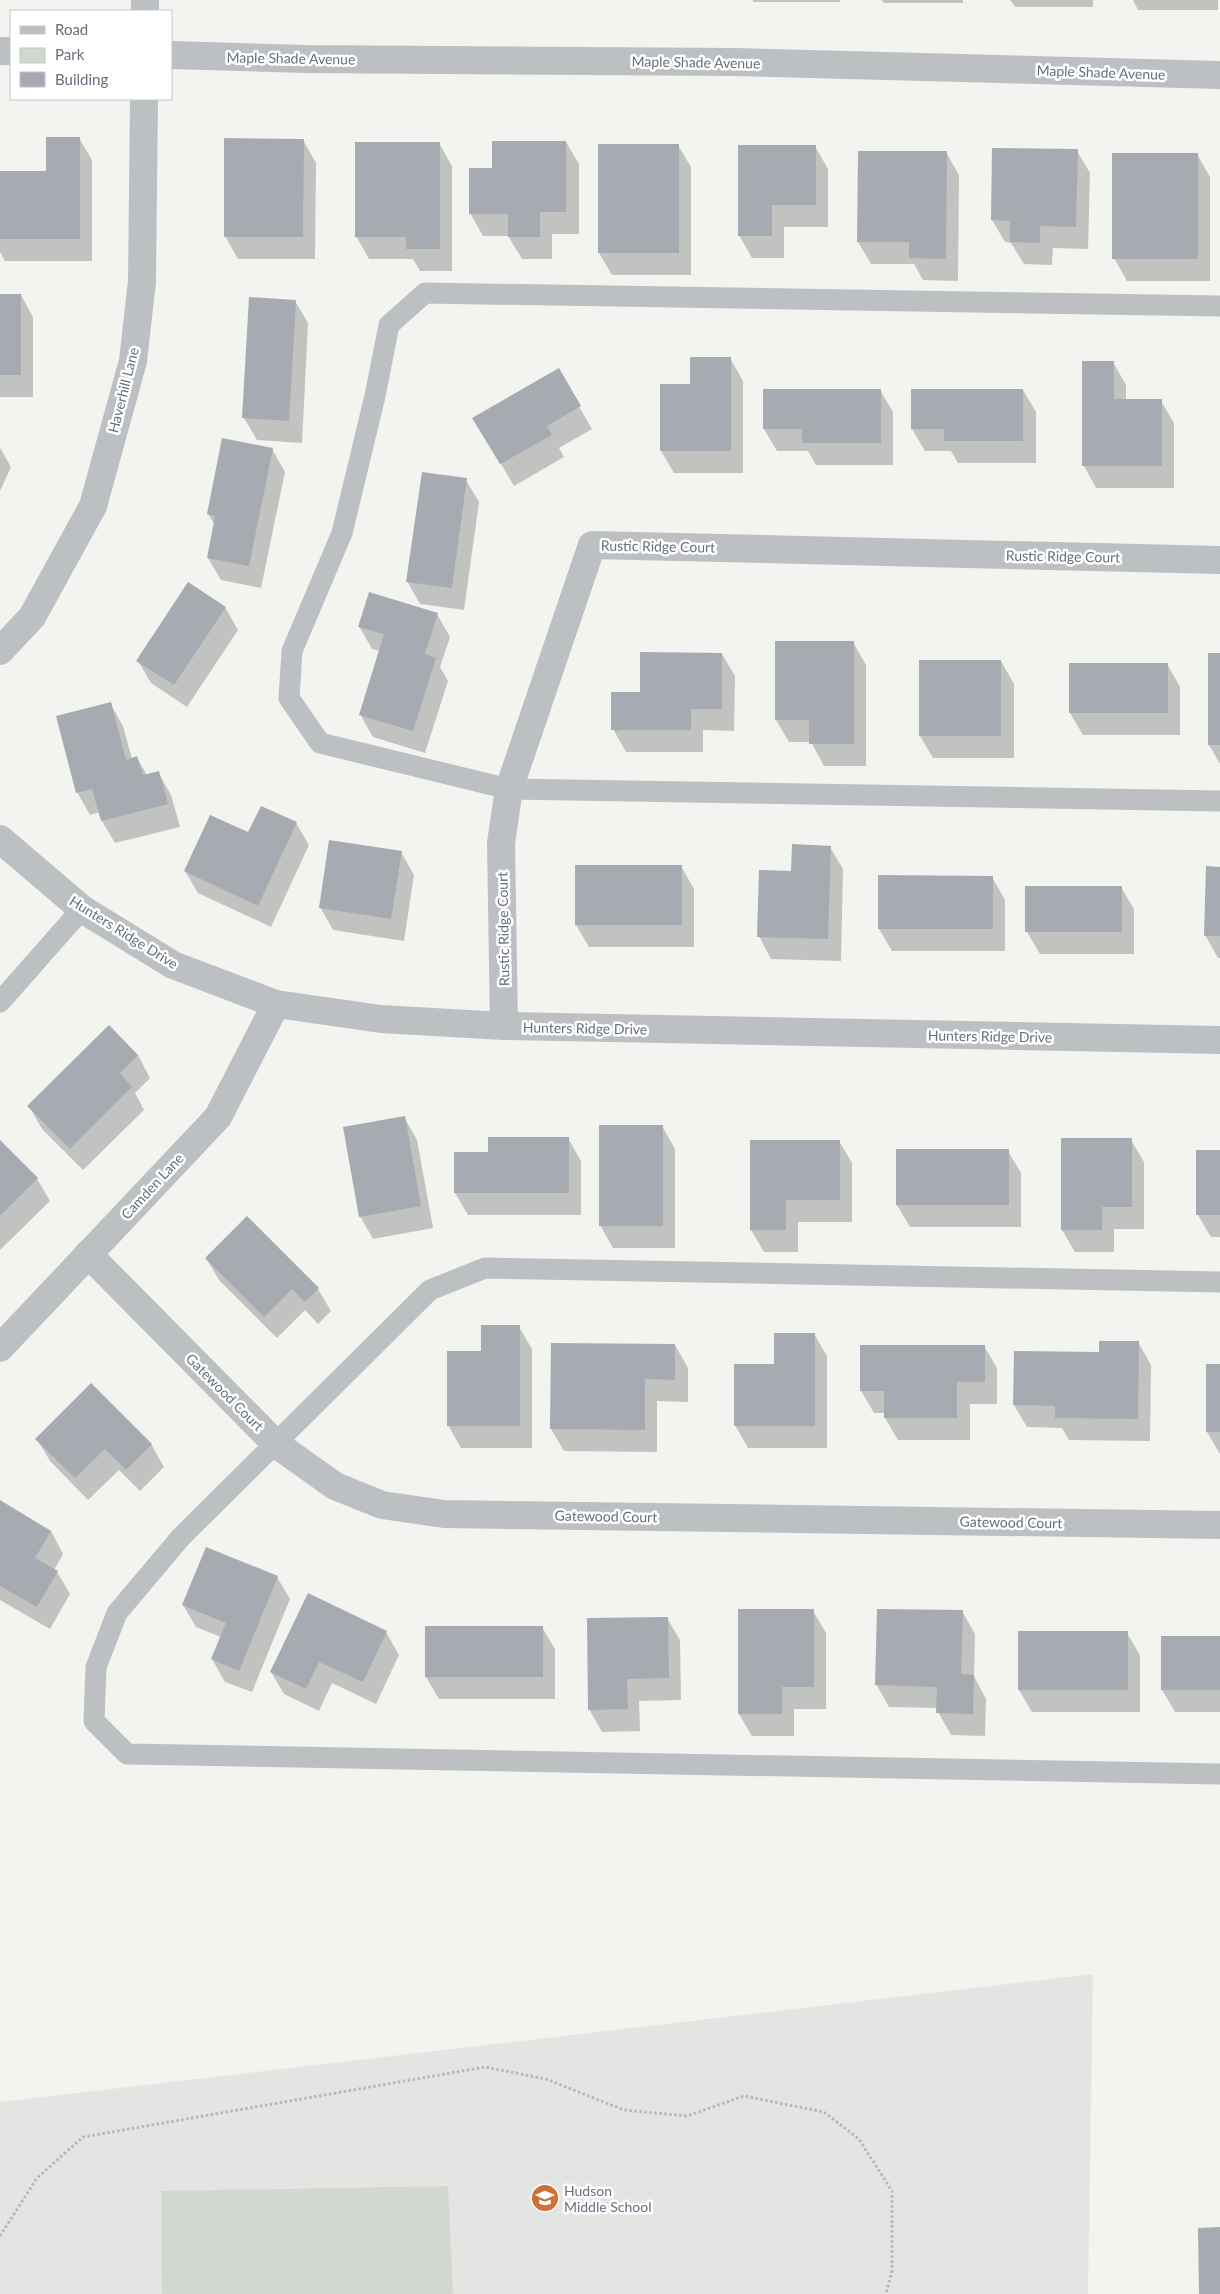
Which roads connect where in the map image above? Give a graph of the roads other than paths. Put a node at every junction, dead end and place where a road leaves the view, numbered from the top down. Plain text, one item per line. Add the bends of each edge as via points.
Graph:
1 (172, 55) edge
2 (1220, 75) edge
3 (144, 100) edge
4 (1220, 306) edge
5 (1220, 560) edge
6 (0, 651) edge
7 (509, 789) junction
8 (1220, 801) edge
9 (0, 839) edge
10 (82, 909) junction
11 (0, 1002) edge
12 (276, 1004) junction
13 (504, 1026) junction
14 (1220, 1040) edge
15 (88, 1254) junction
16 (1220, 1282) edge
17 (0, 1348) edge
18 (276, 1444) junction
19 (1220, 1525) edge
20 (1220, 1774) edge

1 - 2 street, Maple Shade Avenue via 306,60 735,62
3 - 6 street, Haverhill Lane via 142,281 133,361 93,506 32,617
4 - 7 lane via 425,293 389,325 376,396 342,533 292,651 290,698 320,742
5 - 7 street, Rustic Ridge Court via 592,545
7 - 8 lane
7 - 13 street, Rustic Ridge Court via 501,843
9 - 10 street, Hunters Ridge Drive
10 - 11 lane
10 - 12 street, Hunters Ridge Drive via 173,965
12 - 13 street, Hunters Ridge Drive via 381,1019
12 - 15 street, Camden Lane via 218,1117
13 - 14 street, Hunters Ridge Drive
15 - 17 street, Camden Lane
15 - 18 street, Gatewood Court
16 - 18 lane via 485,1268 430,1290
18 - 19 street, Gatewood Court via 335,1486 382,1505 444,1514
18 - 20 lane via 182,1537 117,1612 96,1667 94,1721 127,1754

